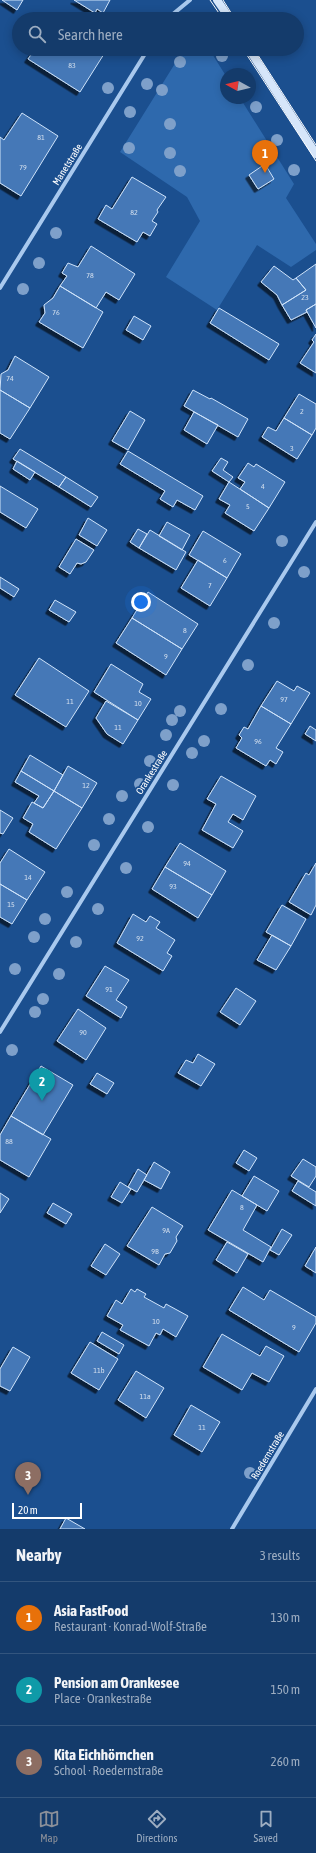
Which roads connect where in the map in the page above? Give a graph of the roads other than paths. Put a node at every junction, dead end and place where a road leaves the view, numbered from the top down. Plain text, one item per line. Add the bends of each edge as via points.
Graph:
1 (190, 0) edge
2 (217, 0) edge
3 (173, 12) edge
4 (225, 12) edge
5 (144, 56) edge
6 (253, 56) edge
7 (316, 154) edge
8 (0, 288) edge
9 (316, 522) edge
10 (0, 1032) edge
11 (316, 1389) edge
12 (232, 1529) edge

1 - 3 street
2 - 4 main road
5 - 8 street, Manetstraße
6 - 7 main road
9 - 10 street, Orankestraße
11 - 12 street, Roedernstraße

